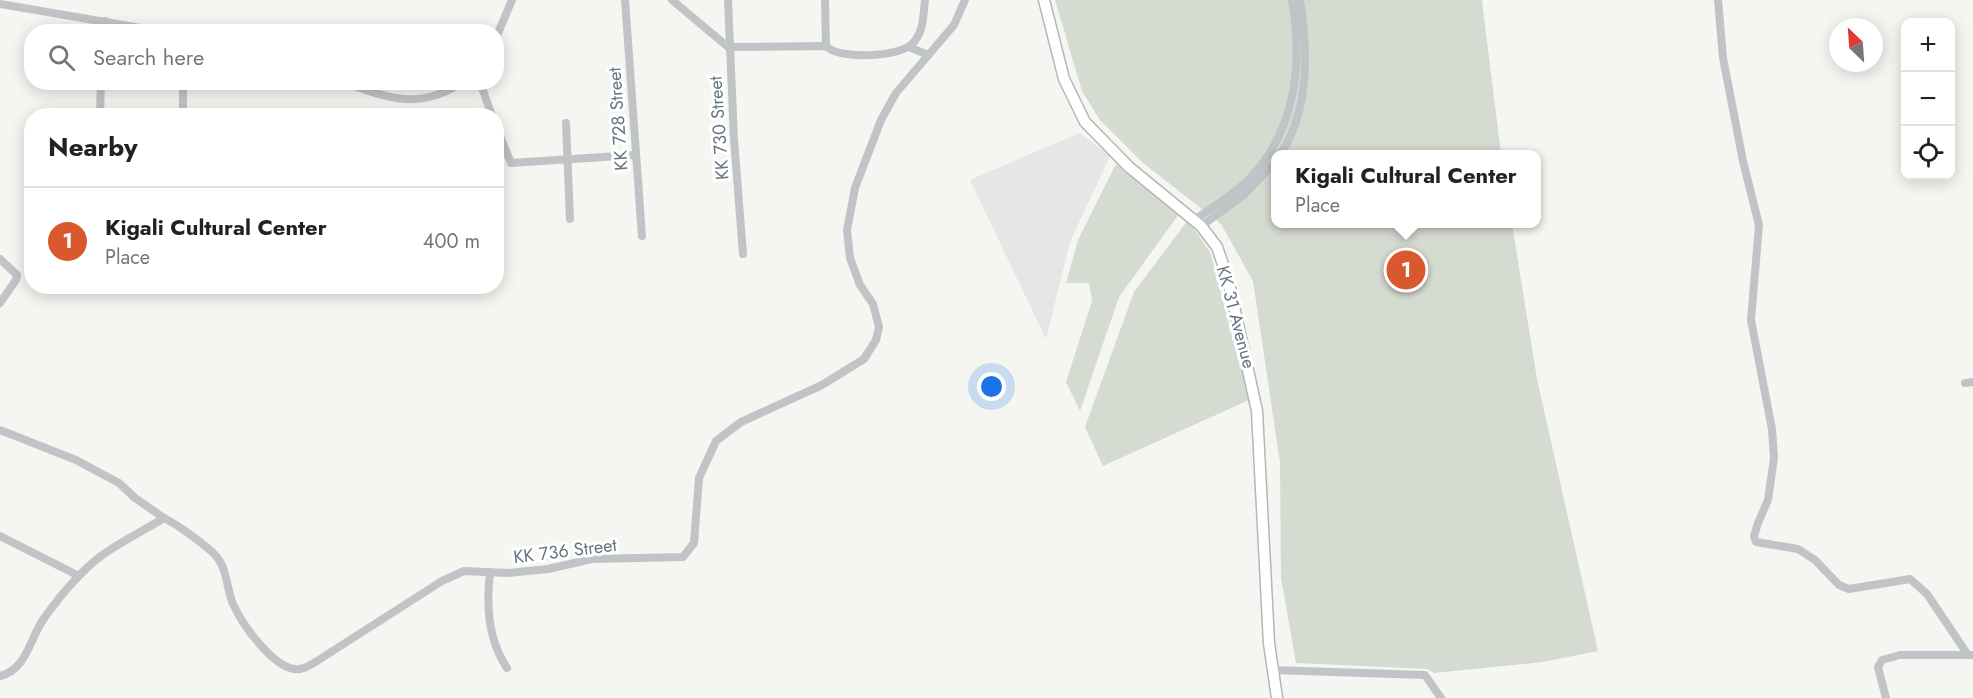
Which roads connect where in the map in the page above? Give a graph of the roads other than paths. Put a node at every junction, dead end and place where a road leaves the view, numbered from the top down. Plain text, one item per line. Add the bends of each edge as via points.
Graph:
1 (512, 0) edge
2 (625, 0) edge
3 (672, 0) edge
4 (728, 0) edge
5 (825, 0) edge
6 (924, 0) edge
7 (965, 0) edge
8 (1044, 0) edge
9 (1292, 0) edge
10 (1300, 0) edge
11 (1718, 0) edge
12 (0, 4) edge
13 (105, 21) junction
14 (104, 24) edge
15 (121, 24) edge
16 (502, 24) edge
17 (826, 46) junction
18 (728, 47) junction
19 (909, 47) junction
20 (928, 54) junction
21 (101, 90) edge
22 (183, 90) edge
23 (366, 90) edge
24 (448, 90) edge
25 (483, 90) edge
26 (100, 108) edge
27 (183, 108) edge
28 (489, 108) edge
29 (566, 123) dead end
30 (504, 146) edge
31 (1272, 150) edge
32 (1283, 150) edge
33 (1271, 152) edge
34 (634, 154) junction
35 (566, 158) junction
36 (1271, 165) edge
37 (570, 219) dead end
38 (1198, 223) junction
39 (642, 236) dead end
40 (743, 254) dead end
41 (0, 259) edge
42 (0, 303) edge
43 (0, 430) edge
44 (164, 518) junction
45 (0, 536) edge
46 (490, 572) junction
47 (79, 576) junction
48 (1971, 655) edge
49 (507, 668) dead end
50 (1272, 670) junction
51 (0, 676) edge
52 (1277, 698) edge
53 (1441, 698) edge
54 (1886, 698) edge

1 - 16 street
2 - 34 street, KK 728 Street
3 - 18 street
4 - 18 street, KK 730 Street
5 - 17 street
6 - 19 street via 922,28
7 - 20 street, KK 736 Street via 954,25
8 - 38 main road, KK 31 Avenue via 1064,79 1085,122 1130,167
9 - 31 street via 1297,69 1292,99
10 - 32 street via 1305,68 1301,100
11 - 48 street via 1723,58 1759,225 1751,321 1774,458 1769,493 1754,536 1756,542 1798,549 1839,585 1849,589 1910,579 1927,594
12 - 13 street
13 - 14 street
13 - 15 street
17 - 18 street
17 - 19 street via 834,53 848,55 894,52
18 - 40 street, KK 730 Street
19 - 20 street
20 - 46 street, KK 736 Street via 896,93 881,120 851,208 850,258 860,285 873,304 879,327 871,351 844,373 741,422 716,441 699,478 694,543 683,557 592,559 548,569
21 - 26 street
22 - 27 street
23 - 24 street via 408,101
25 - 28 street
29 - 35 street
30 - 35 street via 511,163
33 - 38 street via 1249,179
34 - 35 street
34 - 39 street, KK 728 Street
35 - 37 street
36 - 38 street via 1244,195
38 - 50 main road, KK 31 Avenue via 1216,247 1228,279 1255,389
41 - 42 street via 17,275
43 - 44 street, KK 736 Street via 76,460 119,483
44 - 46 street, KK 736 Street via 217,557 233,605 265,650 289,668 308,666 454,575 464,571
44 - 47 street via 101,556
45 - 47 street
46 - 49 street via 487,596 492,635 495,649
47 - 51 street via 44,617 24,660 11,673
48 - 54 street via 1900,655 1882,660 1878,667
50 - 52 main road, KK 31 Avenue
50 - 53 street via 1425,675

